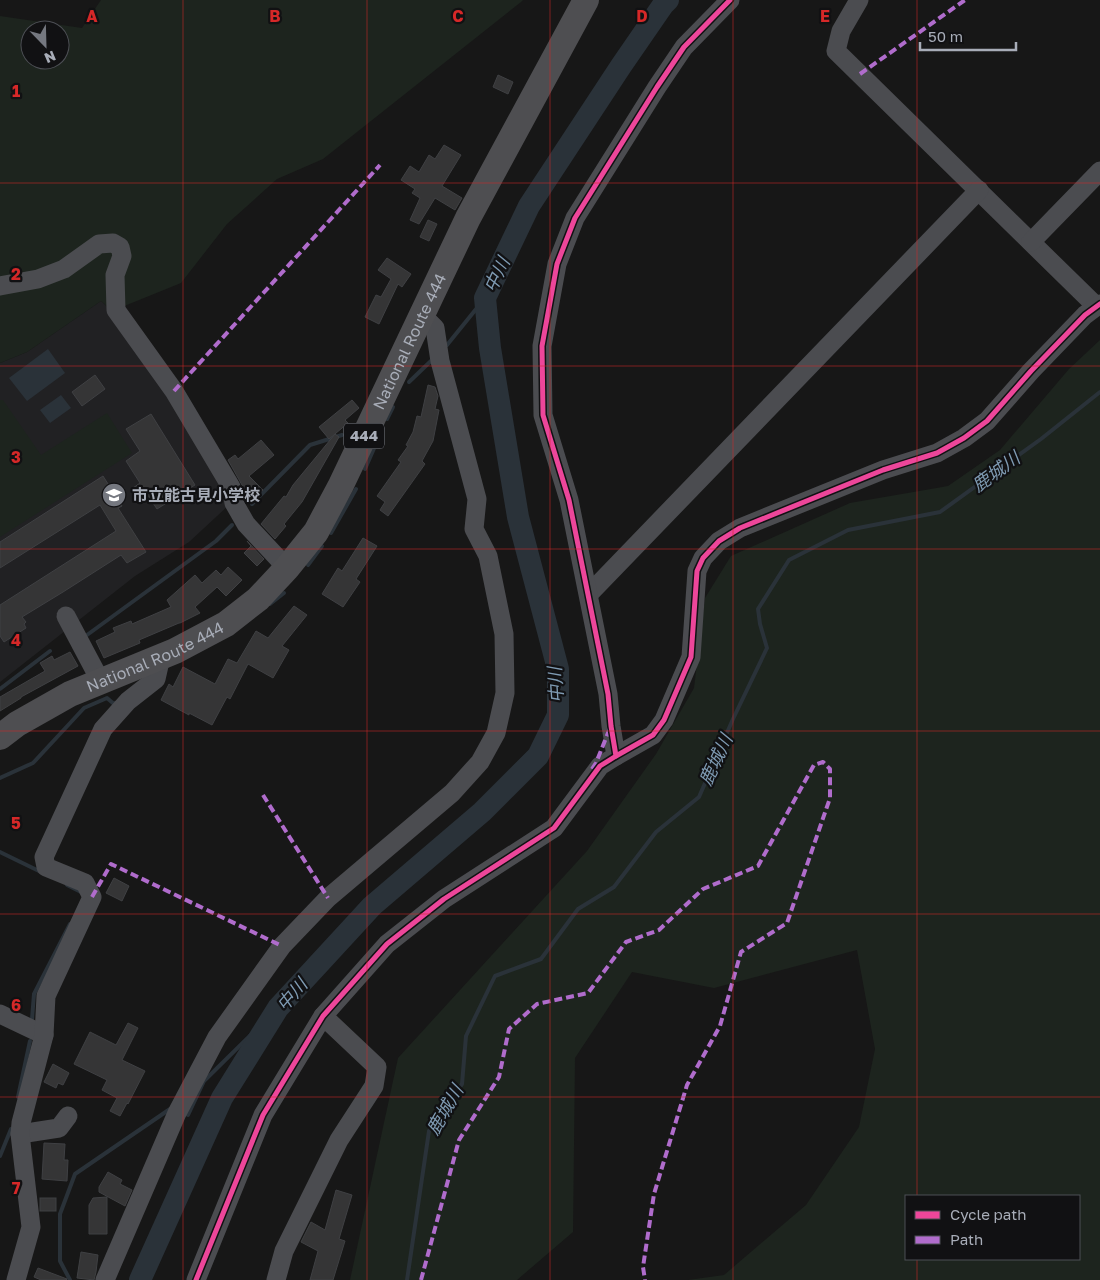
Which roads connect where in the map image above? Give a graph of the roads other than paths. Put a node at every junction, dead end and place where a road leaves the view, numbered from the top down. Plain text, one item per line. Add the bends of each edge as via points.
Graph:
1 (586, 0) edge
2 (730, 0) edge
3 (859, 0) edge
4 (1100, 171) edge
5 (979, 190) junction
6 (1031, 242) junction
7 (0, 286) edge
8 (1098, 305) edge
9 (422, 315) junction
10 (287, 568) junction
11 (589, 594) junction
12 (66, 616) dead end
13 (161, 657) junction
14 (101, 682) junction
15 (0, 736) edge
16 (616, 756) junction
17 (0, 1014) edge
18 (323, 1016) junction
19 (44, 1035) junction
20 (68, 1116) dead end
21 (20, 1134) junction
22 (16, 1280) edge
23 (105, 1280) edge
24 (196, 1280) edge
25 (276, 1280) edge

1 - 9 highway, National Route 444 / 444 via 468,218
2 - 11 street via 684,47 657,87 575,218 557,264 542,346 543,415 569,500
3 - 5 street via 841,31 836,51
4 - 6 street
5 - 6 street
5 - 11 street
6 - 8 street
7 - 10 street via 38,279 64,269 99,244 113,243 120,247 122,256 115,275 116,310 174,391 231,487 234,503 246,524
8 - 16 street via 1031,371 987,421 964,438 937,453 883,470 740,528 719,541 703,558 697,571 691,657 664,720 653,735
9 - 10 highway, National Route 444 / 444 via 316,532
9 - 23 street via 435,328 440,361 477,500 474,529 488,556 504,634 505,693 496,733 480,762 452,794 328,898 282,946 222,1029 177,1114
10 - 13 highway, National Route 444 / 444 via 258,599 226,624
11 - 16 street
12 - 14 street
13 - 14 highway, National Route 444 / 444
13 - 19 street via 156,679 128,701 103,729 44,857 46,867 85,883 92,896 46,996
14 - 15 highway, National Route 444 / 444 via 70,694
16 - 18 street via 600,766 554,828 444,899 387,944
17 - 19 street
18 - 24 street via 263,1115
18 - 25 street via 377,1066 374,1086 339,1140 284,1251
19 - 21 street
20 - 21 street via 59,1128
21 - 22 street via 31,1227

